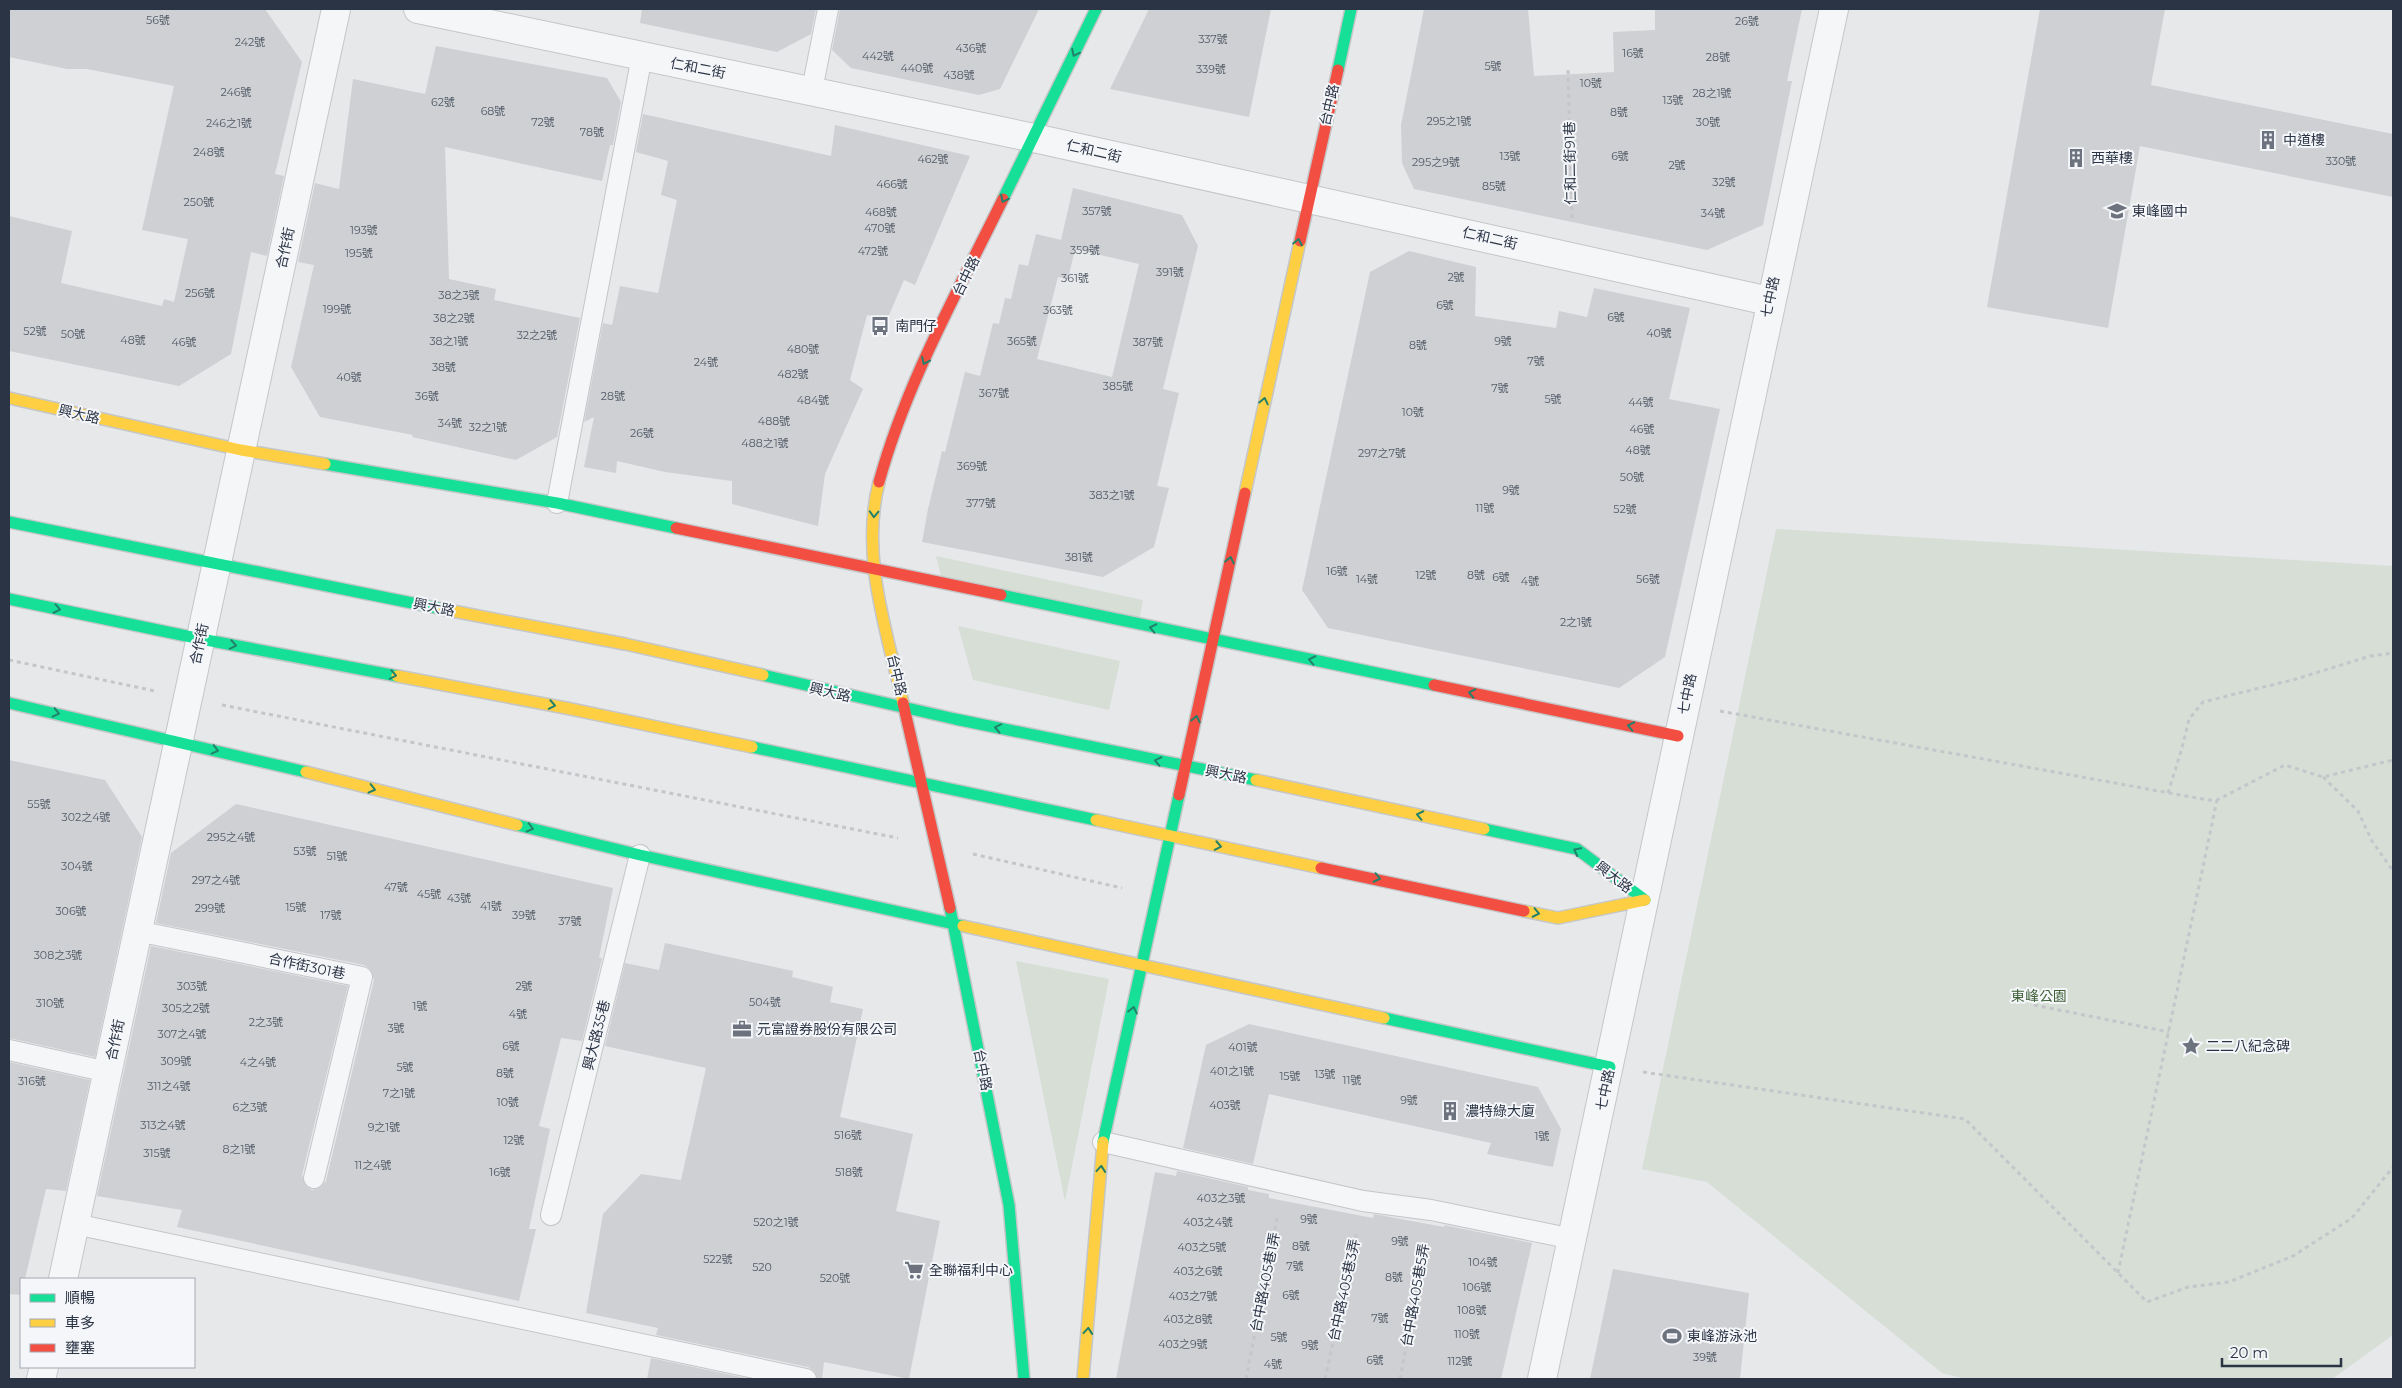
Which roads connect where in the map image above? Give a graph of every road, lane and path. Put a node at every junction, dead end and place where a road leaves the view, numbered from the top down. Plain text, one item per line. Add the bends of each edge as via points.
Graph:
1 (336, 9) edge
2 (418, 9) edge
3 (828, 9) edge
4 (1096, 9) edge
5 (1351, 9) edge
6 (1834, 9) edge
7 (642, 56) junction
8 (1568, 70) dead end
9 (812, 90) junction
10 (1034, 138) junction
11 (1308, 198) junction
12 (1572, 257) junction
13 (1769, 301) junction
14 (9, 398) edge
15 (241, 450) junction
16 (557, 503) junction
17 (9, 522) edge
18 (217, 565) junction
19 (873, 570) junction
20 (9, 599) edge
21 (200, 638) junction
22 (1213, 640) junction
23 (2393, 653) edge
24 (9, 660) edge
25 (188, 698) junction
26 (9, 703) edge
27 (1685, 705) junction
28 (904, 708) junction
29 (1678, 736) junction
30 (179, 741) junction
31 (2393, 760) edge
32 (1185, 766) junction
33 (2323, 777) junction
34 (922, 784) junction
35 (2168, 793) junction
36 (2217, 800) junction
37 (1170, 836) junction
38 (936, 845) junction
39 (640, 855) junction
40 (2393, 871) edge
41 (1158, 897) junction
42 (1645, 900) junction
43 (954, 925) junction
44 (137, 931) junction
45 (1142, 965) junction
46 (2034, 1005) dead end
47 (2169, 1032) junction
48 (9, 1050) edge
49 (1610, 1067) junction
50 (108, 1072) junction
51 (1104, 1142) junction
52 (2393, 1168) edge
53 (314, 1178) dead end
54 (1283, 1184) junction
55 (1363, 1201) junction
56 (1431, 1210) junction
57 (551, 1215) dead end
58 (75, 1224) junction
59 (1573, 1239) junction
60 (2118, 1272) junction
61 (63, 1278) edge
62 (806, 1379) edge
63 (1024, 1379) edge
64 (1083, 1379) edge
65 (1246, 1379) edge
66 (1325, 1379) edge
67 (1400, 1379) edge
68 (1542, 1379) edge

1 - 15 street, 合作街
2 - 7 street, 仁和二街
3 - 9 lane
4 -> 10 street, 台中路
5 - 11 street, 台中路
6 - 13 street, 七中路
7 - 9 street, 仁和二街
7 - 16 lane
8 - 12 path, 仁和二街91巷
9 - 10 street, 仁和二街
10 - 11 street, 仁和二街
10 -> 19 street, 台中路 via 924,361 887,454 874,503
11 - 12 street, 仁和二街
22 -> 11 street, 台中路
12 - 13 street, 仁和二街
13 - 27 street, 七中路
14 - 15 street, 興大路
15 - 16 street, 興大路
15 - 18 street, 合作街
16 - 19 street, 興大路
17 - 18 street, 興大路
18 - 21 street, 合作街
18 - 28 street, 興大路 via 615,642
22 -> 19 street, 興大路
19 - 28 street, 台中路
20 -> 21 street, 興大路
21 - 25 street, 合作街
21 -> 34 street, 興大路 via 566,708
29 -> 22 street, 興大路
32 -> 22 street, 台中路
23 - 35 path via 2370,656 2296,679 2203,702 2189,719
24 - 25 path
25 - 30 street, 合作街
25 - 38 path
26 -> 30 street
27 - 29 street, 七中路
27 - 35 path
32 -> 28 street, 興大路
28 - 34 street, 台中路
29 - 42 street, 七中路
30 -> 39 street
30 - 44 street, 合作街
31 - 33 path
32 - 37 street, 台中路
42 -> 32 street, 興大路 via 1577,849
33 - 36 path via 2285,765
33 - 40 path via 2358,811 2372,841
34 - 37 street, 興大路
34 - 38 street, 台中路
35 - 36 path
36 - 47 path
37 - 41 street, 台中路
37 -> 42 street, 興大路 via 1558,918
38 - 41 path
38 - 43 street, 台中路
39 - 43 street
39 - 57 lane, 興大路35巷
41 - 45 street, 台中路
42 - 49 street, 七中路
43 - 45 street
43 - 63 street, 台中路 via 1009,1205
44 - 50 street, 合作街
44 - 53 lane, 合作街301巷 via 362,977
45 - 49 street
51 -> 45 street, 台中路
46 - 47 path
47 - 60 path
48 - 50 lane
49 - 59 street, 七中路
49 - 60 path via 1965,1119
50 - 58 street, 合作街
51 - 54 lane
64 -> 51 street, 台中路
52 - 60 path via 2352,1218 2293,1256 2229,1282 2188,1288 2147,1302
54 - 55 lane
54 - 65 path, 台中路405巷1弄
55 - 56 lane
55 - 66 path, 台中路405巷3弄
56 - 59 lane
56 - 67 path, 台中路405巷5弄
58 - 61 street, 合作街
58 - 62 lane
59 - 68 street, 七中路

